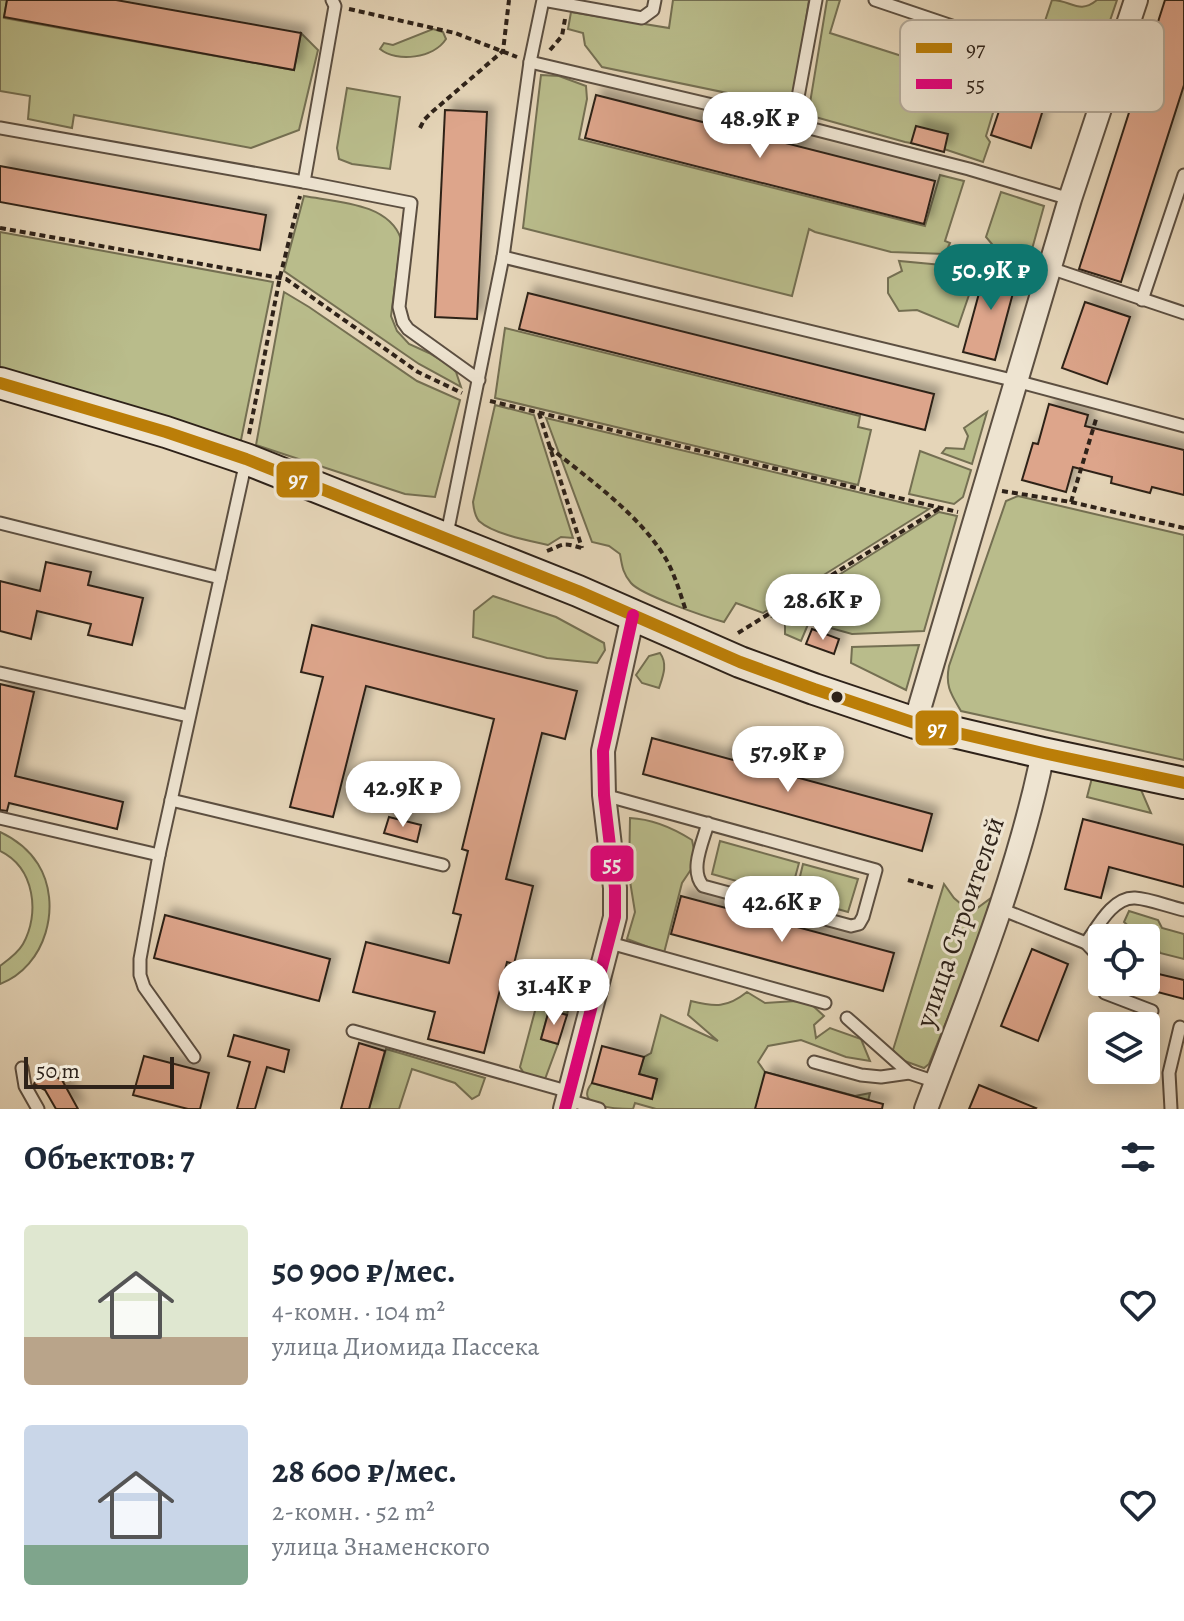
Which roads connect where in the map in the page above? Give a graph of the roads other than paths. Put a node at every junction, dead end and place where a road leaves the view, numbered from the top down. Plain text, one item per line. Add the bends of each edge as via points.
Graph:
1 (655, 0) edge
2 (816, 0) edge
3 (875, 0) edge
4 (1136, 0) edge
5 (333, 3) edge
6 (934, 20) edge
7 (1129, 20) edge
8 (530, 62) junction
9 (1099, 112) edge
10 (0, 128) edge
11 (813, 129) dead end
12 (1184, 175) edge
13 (304, 182) junction
14 (1070, 199) junction
15 (503, 257) junction
16 (1050, 268) junction
17 (1142, 300) junction
18 (1184, 313) edge
19 (479, 380) junction
20 (1016, 381) junction
21 (0, 383) edge
22 (1184, 426) edge
23 (247, 449) junction
24 (0, 523) edge
25 (446, 539) junction
26 (220, 578) junction
27 (633, 615) junction
28 (0, 673) edge
29 (188, 716) junction
30 (915, 723) junction
31 (1043, 753) junction
32 (1184, 783) edge
33 (604, 795) junction
34 (171, 800) junction
35 (0, 818) edge
36 (708, 823) junction
37 (159, 855) junction
38 (443, 865) dead end
39 (1001, 909) junction
40 (1184, 910) edge
41 (610, 943) junction
42 (1086, 943) joint
43 (1113, 996) edge
44 (825, 1003) dead end
45 (1152, 1011) dead end
46 (847, 1018) dead end
47 (1180, 1027) dead end
48 (353, 1031) dead end
49 (194, 1057) dead end
50 (814, 1062) dead end
51 (22, 1068) dead end
52 (909, 1073) junction
53 (936, 1082) junction
54 (568, 1100) edge
55 (38, 1109) edge
56 (599, 1109) edge
57 (926, 1109) edge
58 (1171, 1109) edge

1 - 8 lane via 653,10 642,18 543,0
2 - 8 lane via 793,124
3 - 6 lane
4 - 7 street
5 - 13 lane
8 - 15 lane
9 - 14 street
10 - 13 lane
11 - 14 lane
12 - 17 lane
13 - 19 lane via 411,203 399,307 403,322
14 - 16 street
15 - 19 lane
15 - 20 lane
16 - 17 lane
16 - 20 street
17 - 18 lane
19 - 25 lane
20 - 22 lane
20 - 30 street
21 - 23 main road via 166,432
23 - 25 main road
23 - 26 lane
24 - 26 lane
25 - 27 main road
26 - 29 lane
27 - 30 main road via 740,662
27 - 33 street via 603,751
28 - 29 lane
29 - 34 lane
30 - 31 main road
31 - 32 main road
31 - 39 street, улица Строителей
33 - 36 lane
33 - 41 street via 616,902
34 - 37 lane
34 - 38 lane
35 - 37 lane
36 - 36 lane via 696,870 703,886 859,924 876,870
37 - 49 lane via 140,975
39 - 42 lane
39 - 53 street, улица Строителей
40 - 42 lane via 1133,897 1118,903
41 - 44 lane
41 - 54 street
43 - 45 lane
46 - 52 lane
47 - 58 lane via 1169,1073
48 - 54 lane
50 - 52 lane via 861,1075
51 - 55 lane
52 - 53 lane
53 - 57 street, улица Строителей
54 - 56 lane

